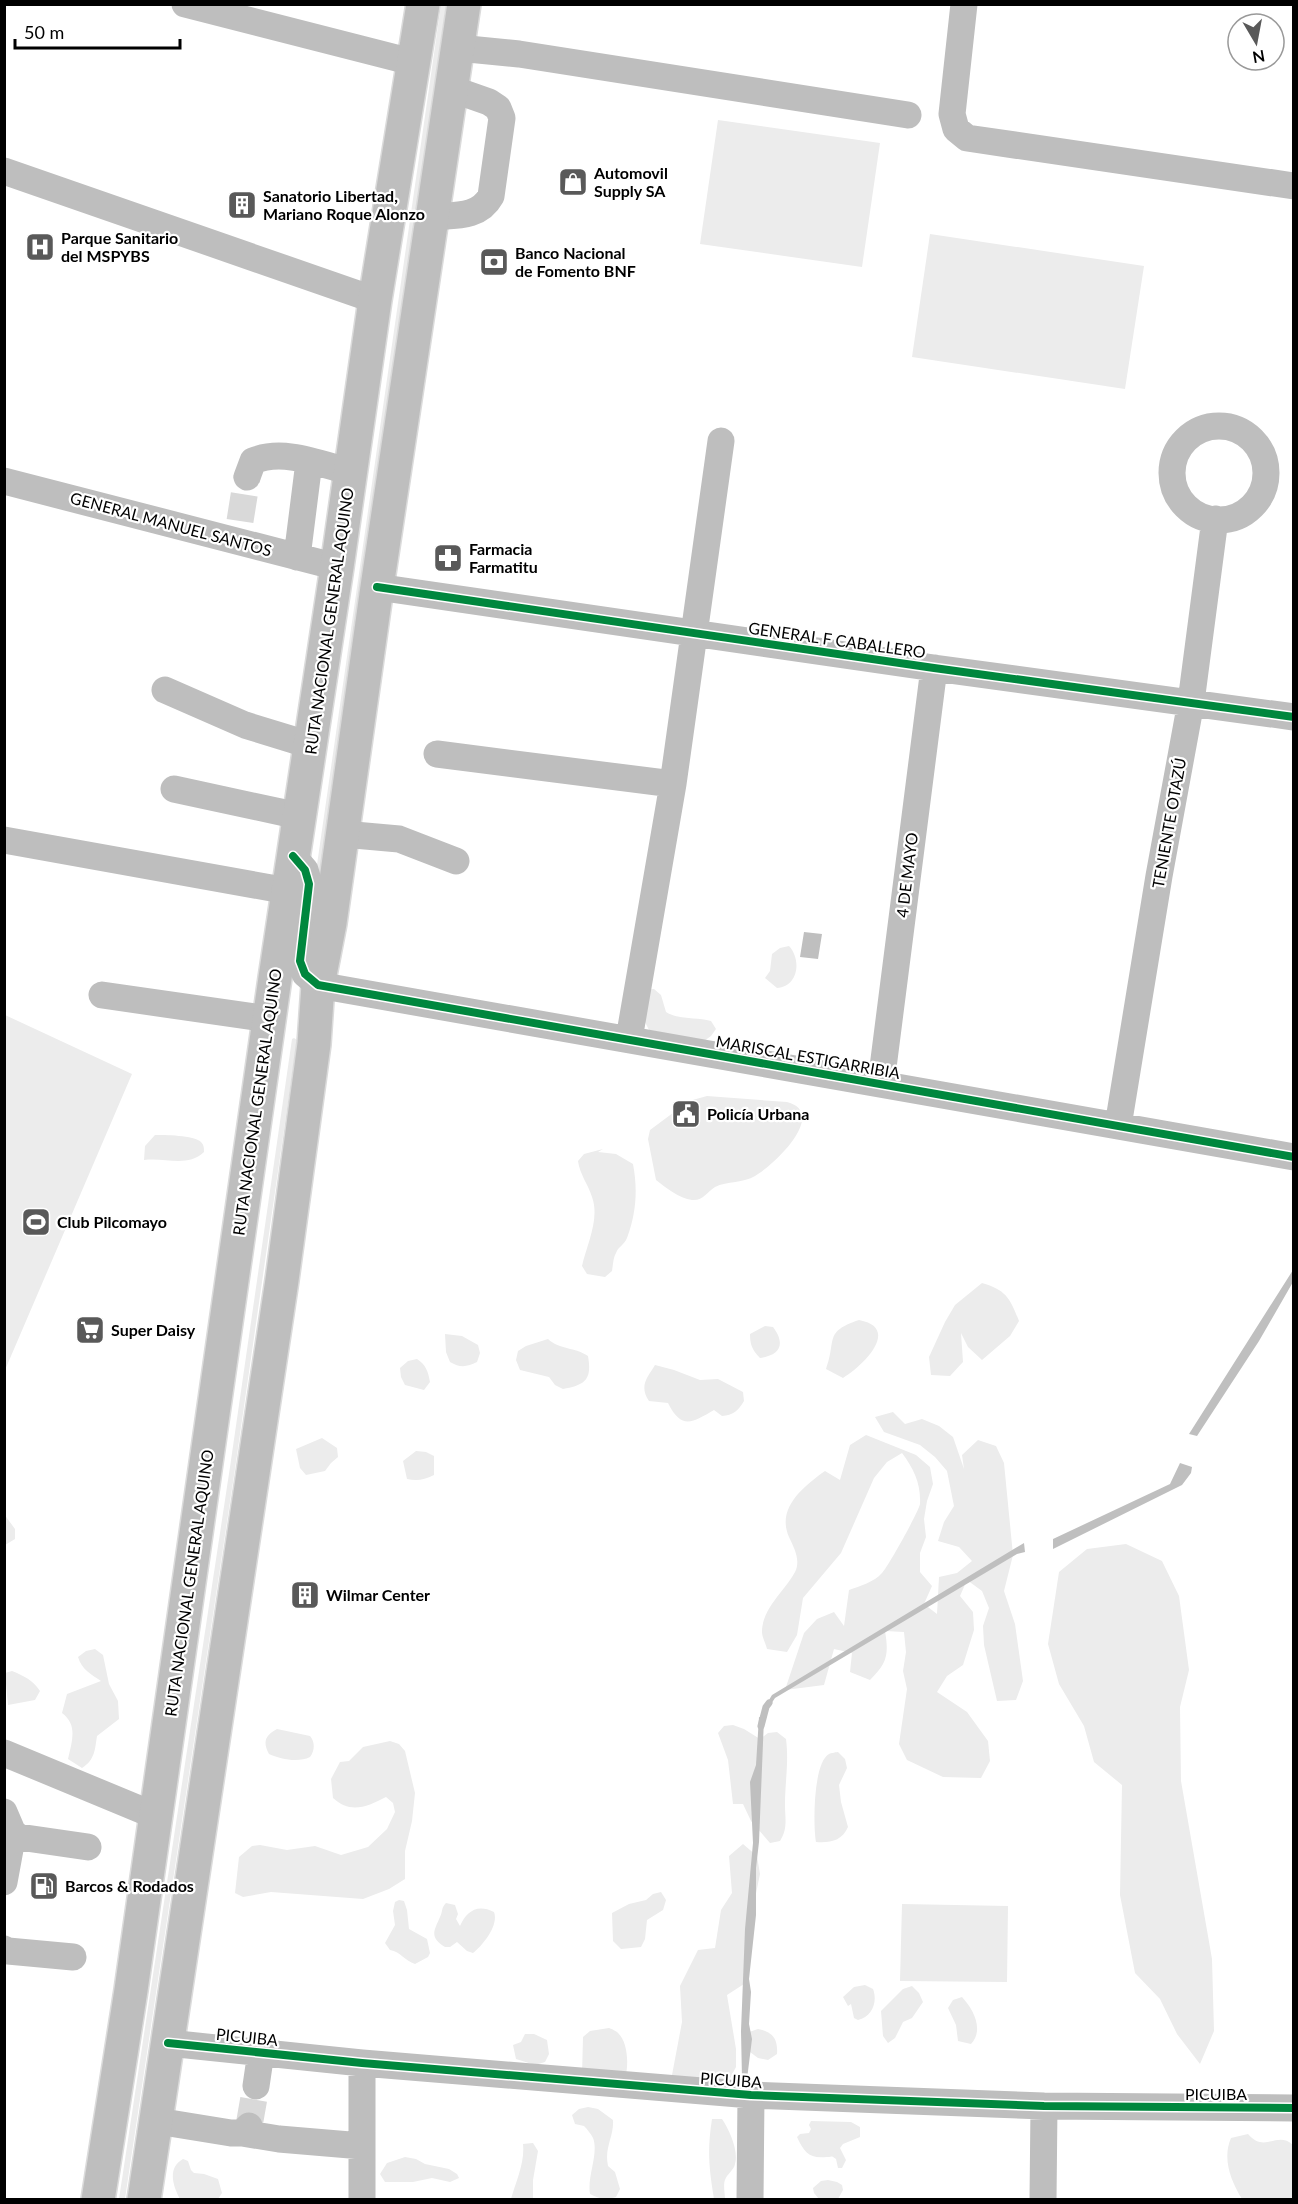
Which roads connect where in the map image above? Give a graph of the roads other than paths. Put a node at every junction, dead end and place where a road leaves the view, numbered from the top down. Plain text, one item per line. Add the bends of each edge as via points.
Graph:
1 (185, 4) edge
2 (423, 4) edge
3 (465, 4) edge
4 (964, 4) edge
5 (458, 48) junction
6 (412, 62) junction
7 (452, 89) junction
8 (908, 115) dead end
9 (4, 171) edge
10 (1293, 186) edge
11 (432, 217) junction
12 (375, 300) junction
13 (721, 441) dead end
14 (309, 462) junction
15 (351, 472) junction
16 (247, 477) tunnel mouth
17 (4, 481) edge
18 (1215, 519) dead end
19 (297, 557) junction
20 (337, 567) junction
21 (377, 587) junction
22 (695, 634) junction
23 (934, 668) junction
24 (165, 690) dead end
25 (1191, 702) junction
26 (1293, 717) edge
27 (310, 746) junction
28 (437, 754) dead end
29 (674, 784) junction
30 (174, 789) dead end
31 (299, 816) junction
32 (343, 834) junction
33 (4, 840) edge
34 (293, 856) junction
35 (456, 861) dead end
36 (288, 891) junction
37 (318, 985) junction
38 (102, 995) dead end
39 (269, 1019) junction
40 (629, 1039) junction
41 (263, 1060) junction
42 (881, 1083) junction
43 (1118, 1126) junction
44 (1293, 1157) edge
45 (4, 1753) edge
46 (156, 1816) junction
47 (9, 1823) edge
48 (88, 1847) dead end
49 (4, 1882) edge
50 (4, 1949) edge
51 (73, 1958) dead end
52 (168, 2043) junction
53 (261, 2052) junction
54 (362, 2063) junction
55 (256, 2086) tunnel mouth
56 (751, 2095) junction
57 (1044, 2106) junction
58 (1293, 2108) edge
59 (156, 2121) junction
60 (362, 2146) junction
61 (98, 2199) edge
62 (144, 2199) edge
63 (362, 2199) edge
64 (750, 2199) edge
65 (1043, 2199) edge

1 - 6 street
2 - 6 highway, RUTA NACIONAL GENERAL AQUINO
3 - 5 highway
4 - 10 street via 952,114 956,129 967,138
5 - 7 highway
5 - 8 street via 519,54
6 - 12 highway, RUTA NACIONAL GENERAL AQUINO
7 - 11 highway
7 - 11 street via 489,102 498,108 502,118 491,196 485,207 474,213
9 - 12 street
11 - 21 highway
12 - 15 highway, RUTA NACIONAL GENERAL AQUINO
13 - 22 street
14 - 15 street
14 - 16 street via 264,456 253,461
14 - 19 street
15 - 20 highway, RUTA NACIONAL GENERAL AQUINO
17 - 19 street, GENERAL MANUEL SANTOS via 237,531
18 - 25 street, TENIENTE OTAZÚ
19 - 20 street, GENERAL MANUEL SANTOS
20 - 27 highway, RUTA NACIONAL GENERAL AQUINO
21 - 22 street, GENERAL F CABALLERO
21 - 32 highway
22 - 23 street, GENERAL F CABALLERO
22 - 29 street
23 - 25 street, GENERAL F CABALLERO
23 - 42 street, 4 DE MAYO
24 - 27 street via 245,725
25 - 26 street, GENERAL F CABALLERO
25 - 43 street, TENIENTE OTAZÚ
27 - 31 highway, RUTA NACIONAL GENERAL AQUINO
28 - 29 street
29 - 40 street
30 - 31 street
31 - 34 highway, RUTA NACIONAL GENERAL AQUINO
32 - 35 street via 399,839
32 - 37 highway
33 - 36 street
34 - 36 highway, RUTA NACIONAL GENERAL AQUINO
34 - 37 street via 305,870 309,884 300,961 305,975
36 - 39 highway, RUTA NACIONAL GENERAL AQUINO
37 - 40 street, MARISCAL ESTIGARRIBIA
37 - 41 highway via 294,1000 287,1034
37 - 52 highway via 314,1044 282,1280
38 - 39 street
39 - 41 highway, RUTA NACIONAL GENERAL AQUINO
40 - 42 street, MARISCAL ESTIGARRIBIA
41 - 46 highway, RUTA NACIONAL GENERAL AQUINO
42 - 43 street, MARISCAL ESTIGARRIBIA
43 - 44 street, MARISCAL ESTIGARRIBIA
45 - 46 street
46 - 61 highway, RUTA NACIONAL GENERAL AQUINO
47 - 48 street via 19,1837
47 - 49 street
50 - 51 street
52 - 53 street, PICUIBA
52 - 59 highway
53 - 54 street, PICUIBA
53 - 55 street
54 - 56 street, PICUIBA
54 - 60 street
56 - 57 street, PICUIBA
56 - 64 street
57 - 58 street, PICUIBA
57 - 65 street
59 - 60 street via 231,2133 245,2129 279,2139
59 - 62 highway
60 - 63 street

